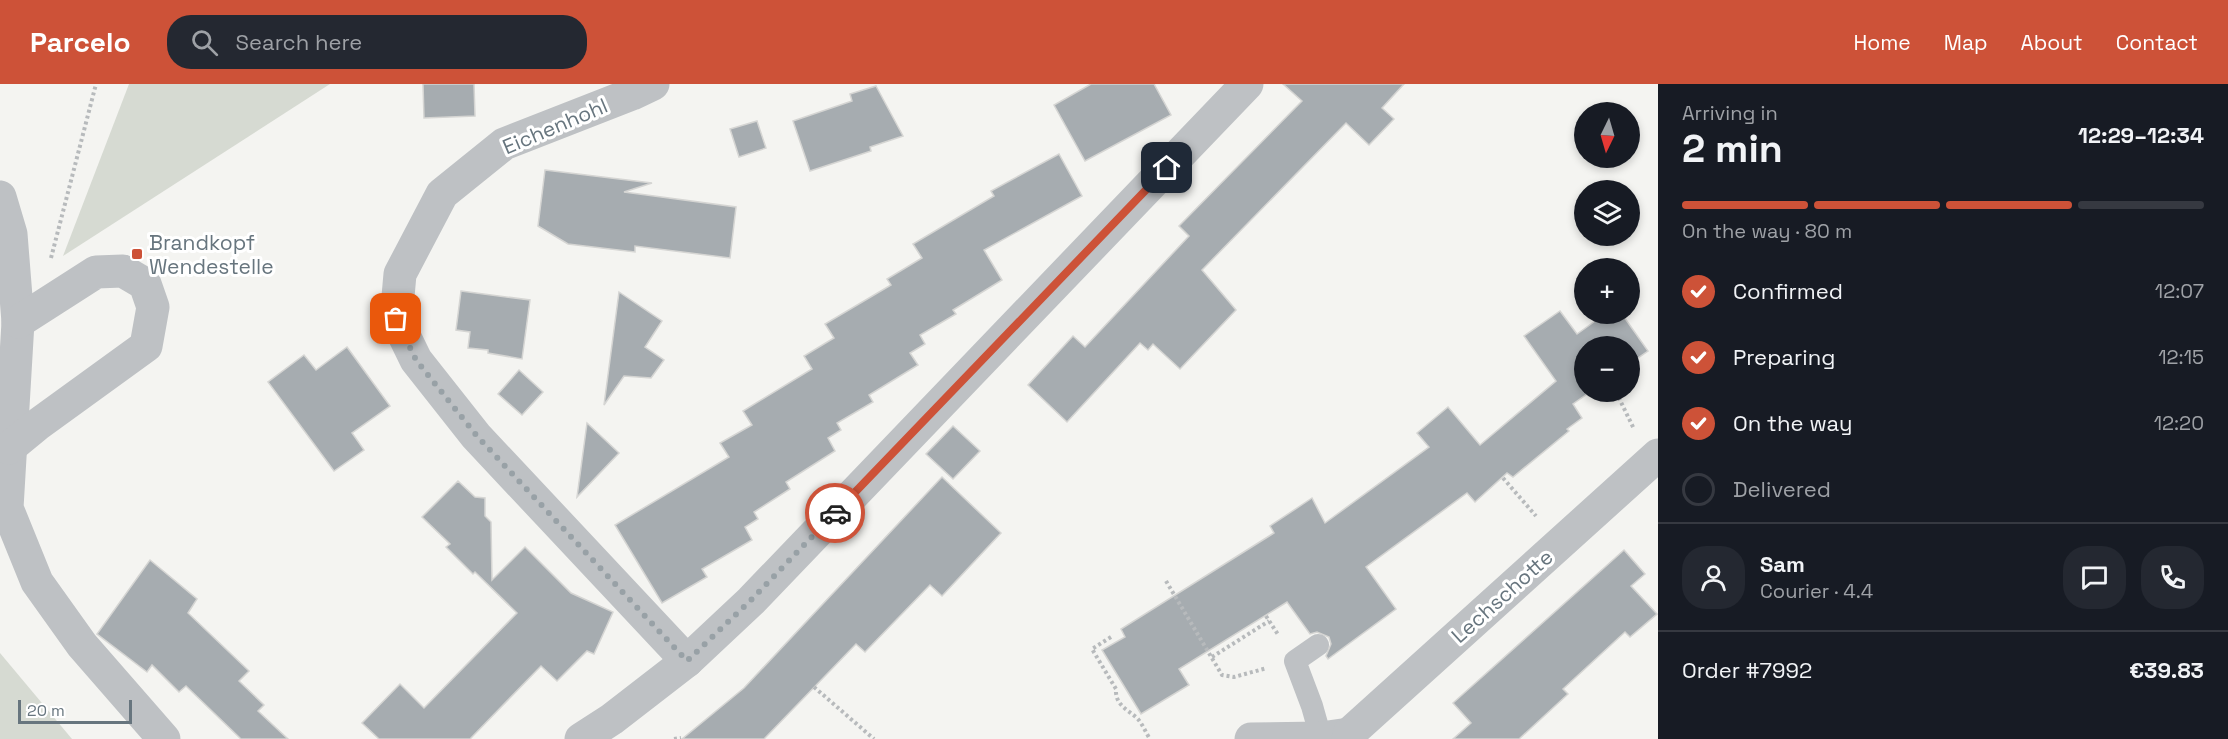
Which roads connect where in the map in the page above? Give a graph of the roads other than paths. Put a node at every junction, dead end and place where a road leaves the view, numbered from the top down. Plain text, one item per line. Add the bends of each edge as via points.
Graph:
1 (653, 84) edge
2 (1247, 84) edge
3 (0, 197) edge
4 (18, 311) junction
5 (9, 448) junction
6 (1658, 455) edge
7 (1318, 645) dead end
8 (687, 661) junction
9 (1339, 737) edge
10 (164, 739) edge
11 (581, 739) edge
12 (1251, 739) edge

1 - 8 street, Eichenhohl via 504,144 442,194 400,274 396,319 416,360 477,436
2 - 8 street via 750,601
3 - 4 street via 11,234
4 - 5 street
4 - 5 street via 96,273 123,271 146,284 153,307 147,346
5 - 10 street via 7,508 37,582 82,645
6 - 9 street, Lechschotte
7 - 9 lane via 1295,661 1312,706
8 - 11 street
9 - 12 street

